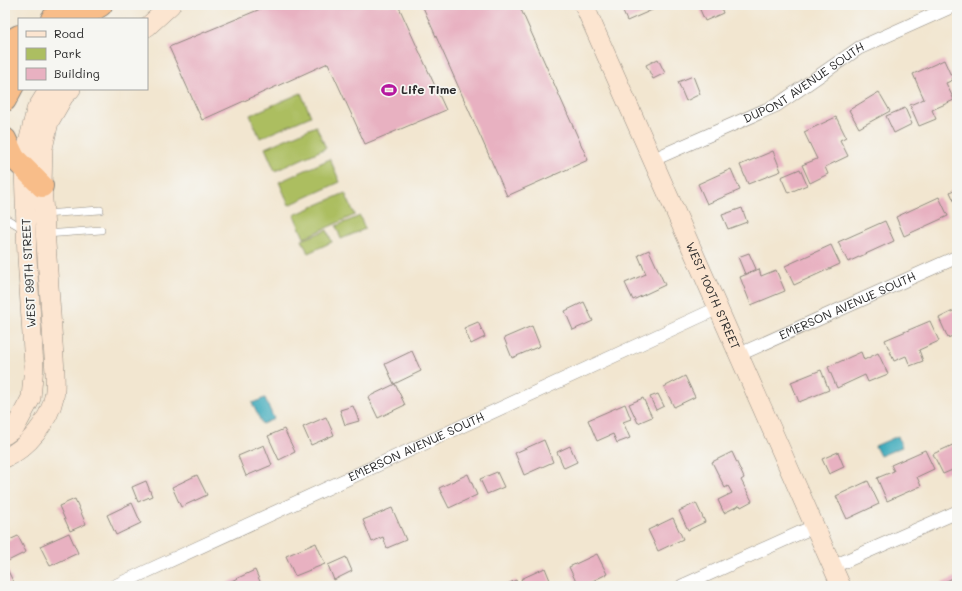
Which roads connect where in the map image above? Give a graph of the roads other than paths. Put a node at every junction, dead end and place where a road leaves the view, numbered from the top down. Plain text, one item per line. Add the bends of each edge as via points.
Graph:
1 (166, 5) edge
2 (171, 5) edge
3 (584, 5) edge
4 (955, 5) edge
5 (86, 12) edge
6 (57, 18) edge
7 (140, 18) edge
8 (148, 26) edge
9 (18, 37) edge
10 (5, 44) edge
11 (18, 56) edge
12 (5, 63) edge
13 (18, 76) edge
14 (49, 90) edge
15 (70, 90) edge
16 (5, 100) edge
17 (5, 139) edge
18 (35, 148) junction
19 (652, 160) junction
20 (24, 169) junction
21 (42, 186) junction
22 (100, 210) dead end
23 (5, 218) edge
24 (34, 225) junction
25 (101, 230) dead end
26 (957, 257) edge
27 (718, 308) junction
28 (738, 355) junction
29 (5, 436) edge
30 (5, 458) edge
31 (957, 512) edge
32 (815, 526) junction
33 (832, 567) junction
34 (116, 586) edge
35 (682, 586) edge
36 (841, 586) edge

1 - 7 street
2 - 8 street
3 - 19 street, WEST 100TH STREET
4 - 19 street, DUPONT AVENUE SOUTH via 859,48 777,104
5 - 6 highway
9 - 10 highway
11 - 12 highway
13 - 16 highway
14 - 18 street via 36,110
15 - 18 street via 64,96
17 - 20 highway via 14,158
18 - 20 street, WEST 99TH STREET
18 - 21 street, WEST 99TH STREET
19 - 27 street, WEST 100TH STREET
20 - 21 highway
20 - 24 street, WEST 99TH STREET
21 - 24 street, WEST 99TH STREET
22 - 24 lane
23 - 24 lane
24 - 25 lane
24 - 29 street, WEST 99TH STREET via 34,366 31,398 15,428
24 - 30 street, WEST 99TH STREET via 55,372 54,396 45,419 29,442
26 - 28 street, EMERSON AVENUE SOUTH
27 - 28 street, WEST 100TH STREET
27 - 34 street, EMERSON AVENUE SOUTH
28 - 32 street, WEST 100TH STREET
31 - 33 street
32 - 33 street, WEST 100TH STREET
32 - 35 street
33 - 36 street, WEST 100TH STREET

